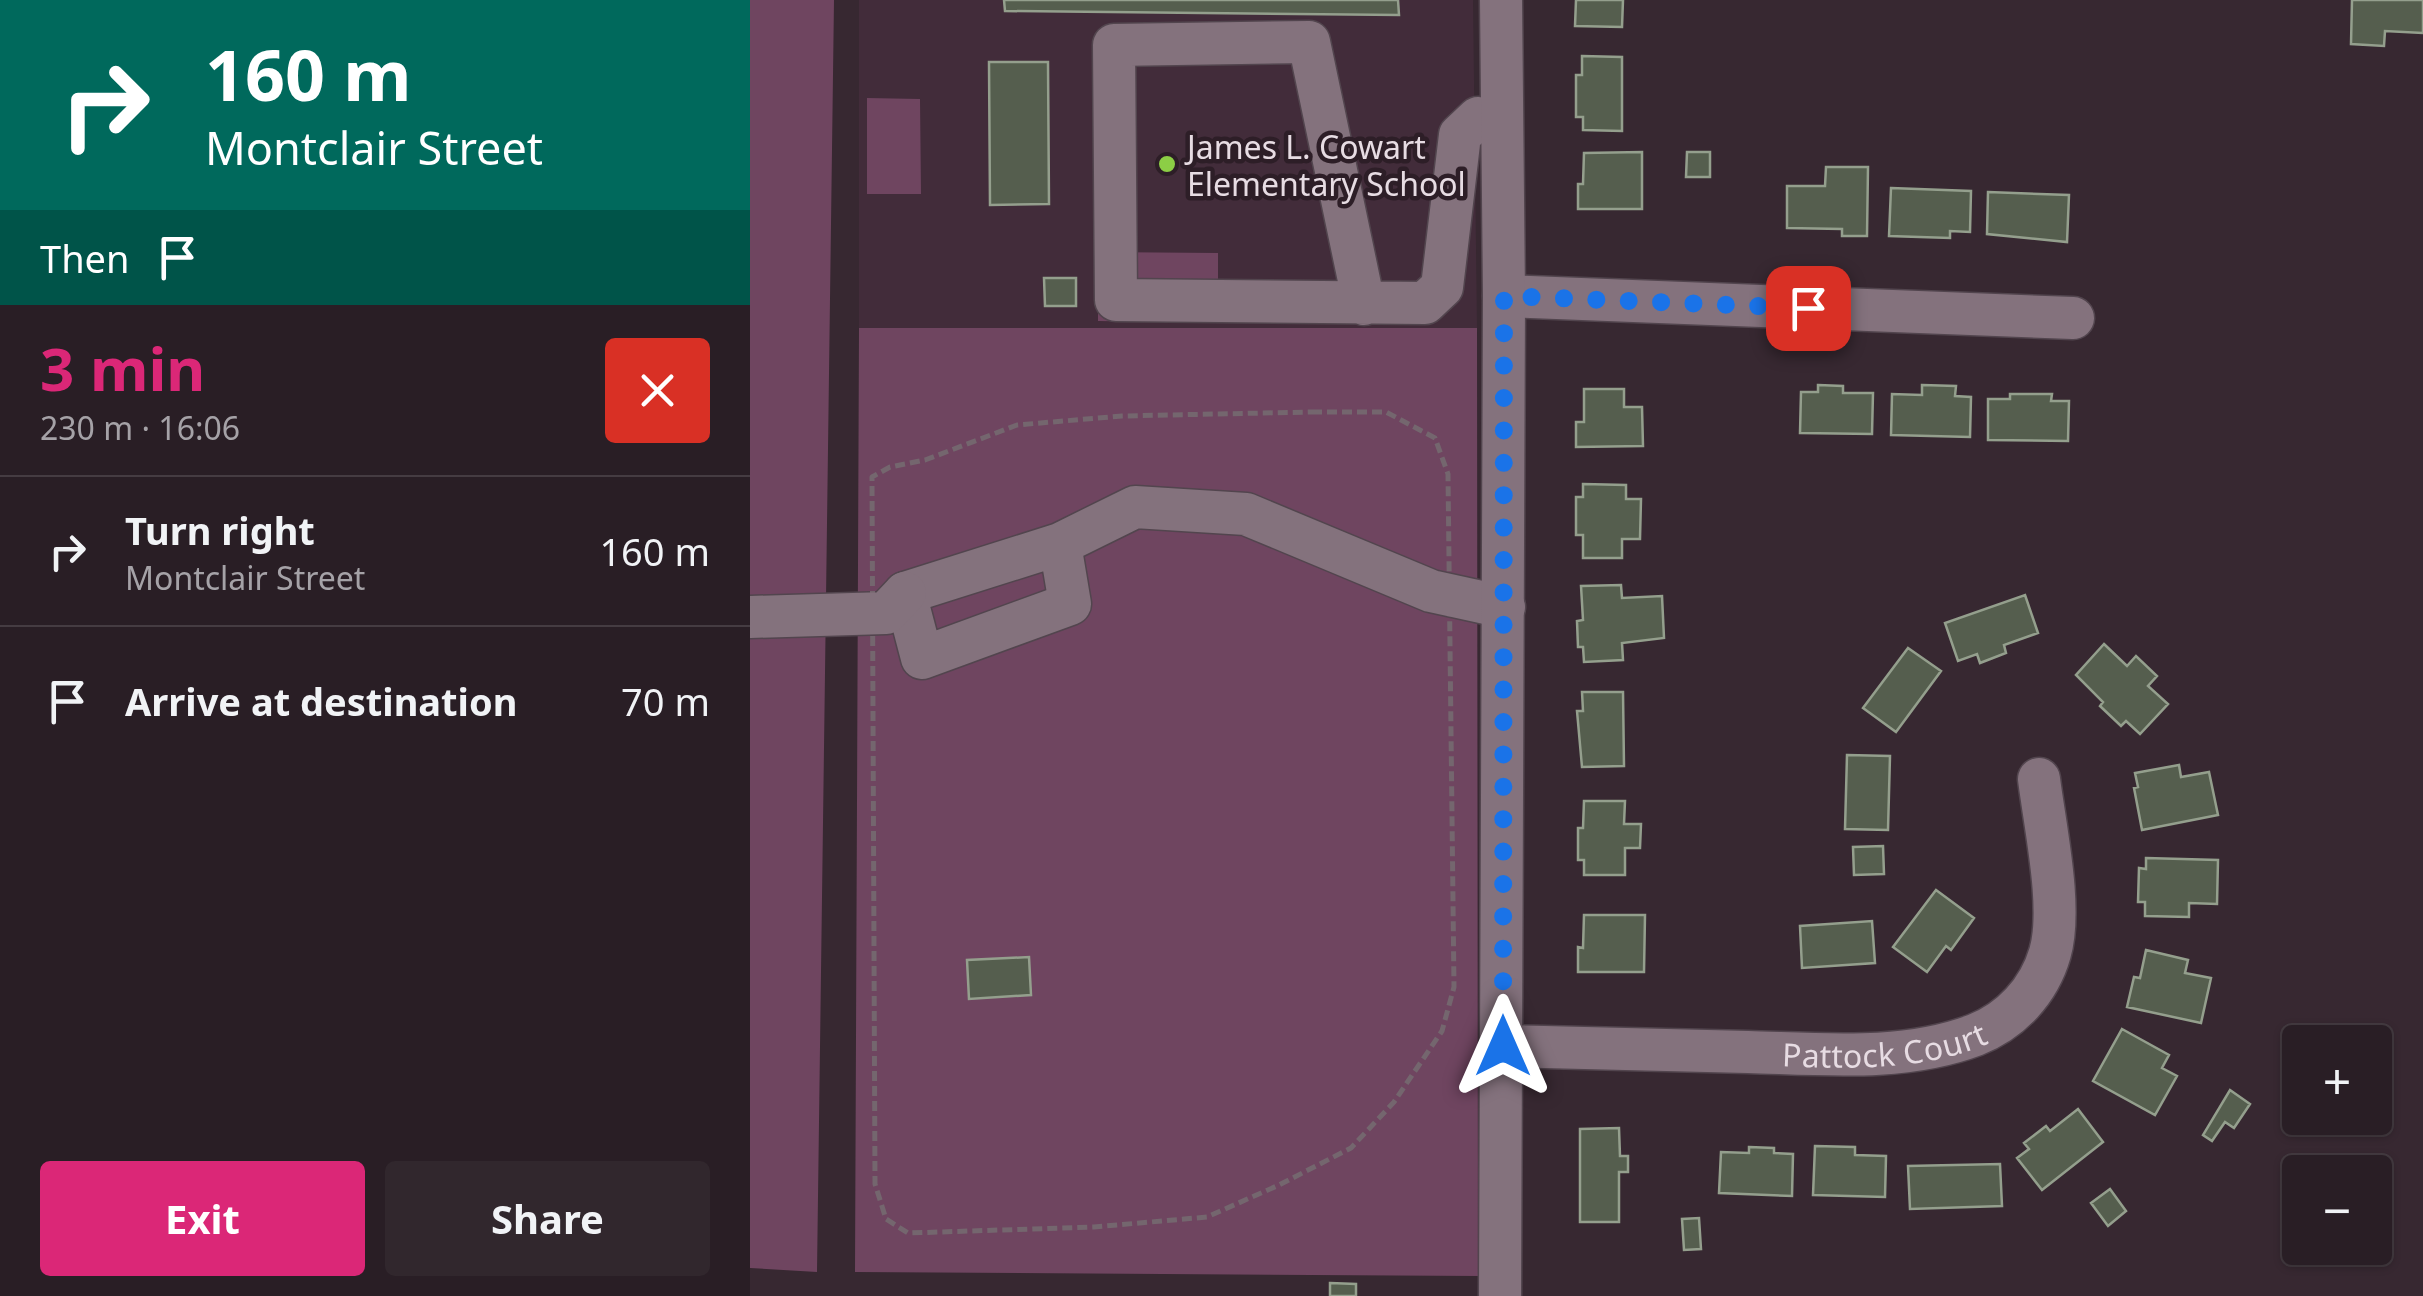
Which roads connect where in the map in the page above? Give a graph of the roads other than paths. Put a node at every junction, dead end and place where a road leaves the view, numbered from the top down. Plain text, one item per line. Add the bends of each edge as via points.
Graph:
1 (1501, 0) edge
2 (1478, 118) dead end
3 (1504, 296) junction
4 (1364, 304) junction
5 (2073, 318) dead end
6 (1060, 544) junction
7 (889, 604) junction
8 (1504, 607) junction
9 (750, 617) edge
10 (2039, 779) dead end
11 (1503, 1046) junction
12 (1500, 1296) edge

1 - 3 street
2 - 4 street via 1460,135 1442,287 1425,303
3 - 5 street
3 - 8 street
4 - 4 street via 1116,300 1114,45 1310,42
6 - 7 street
6 - 7 street via 1070,604 922,658
6 - 8 street via 1136,507 1246,514 1431,591
7 - 9 street
8 - 11 street
10 - 11 street, Pattock Court via 2055,914 2050,952 2036,987 2010,1016 1976,1034 1868,1055
11 - 12 street

